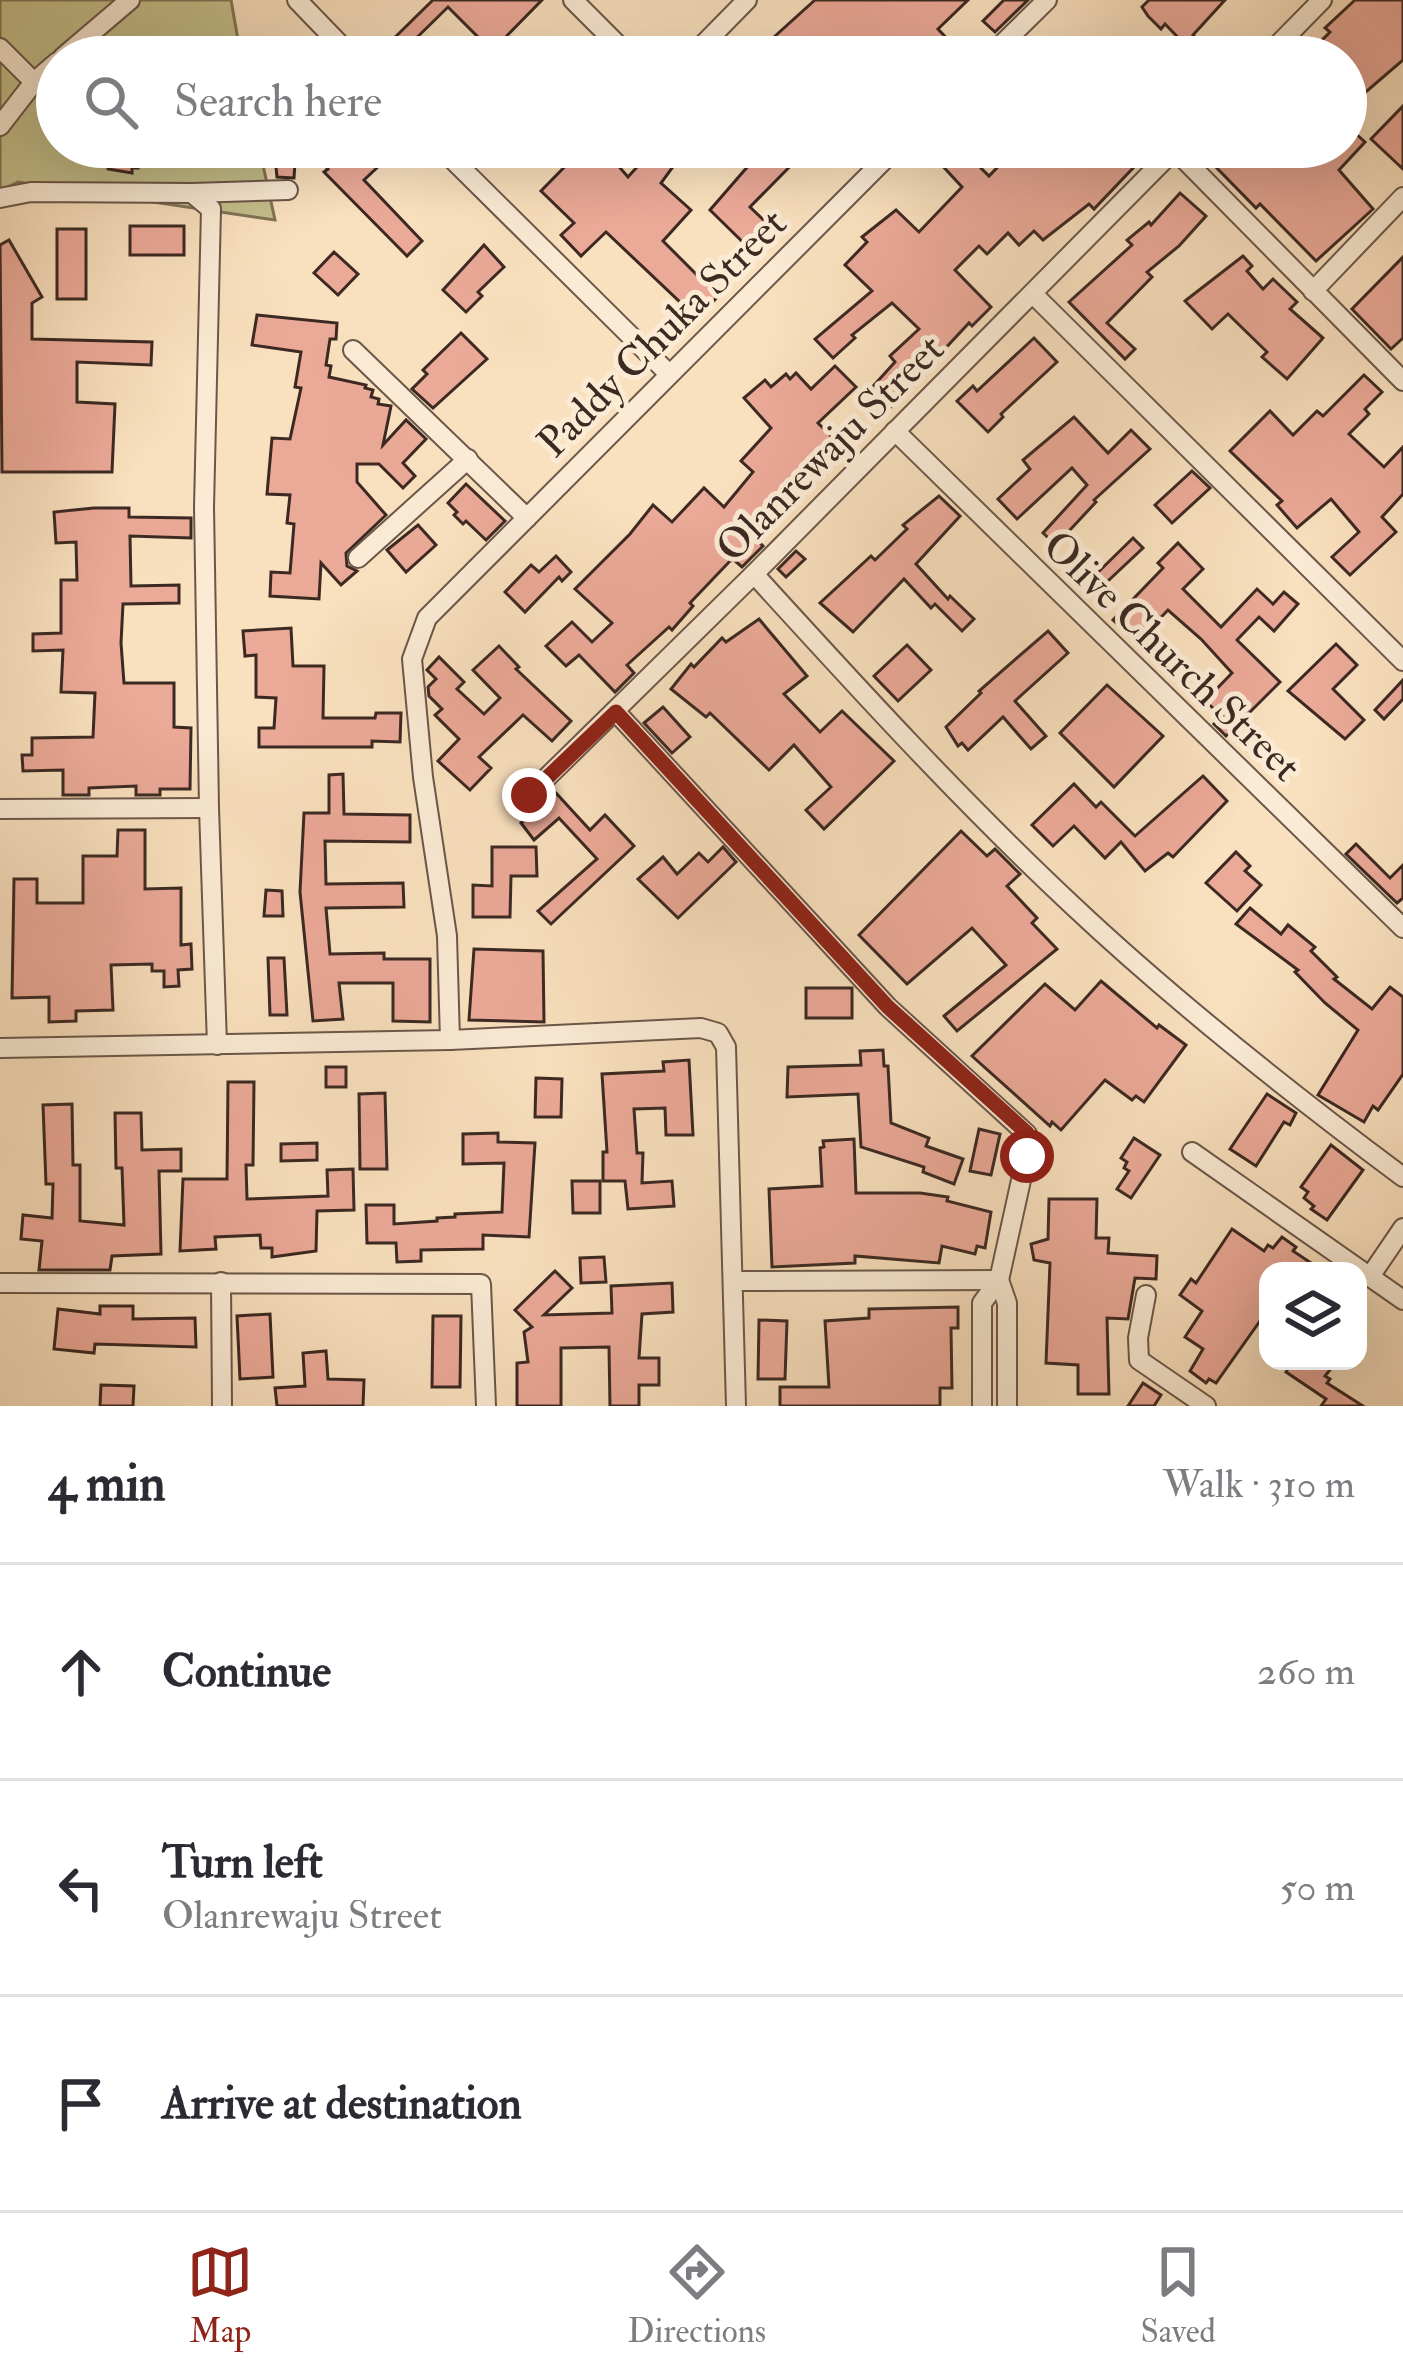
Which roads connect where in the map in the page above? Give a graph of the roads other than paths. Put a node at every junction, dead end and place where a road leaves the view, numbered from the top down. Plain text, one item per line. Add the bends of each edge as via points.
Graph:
1 (130, 0) edge
2 (297, 0) edge
3 (573, 0) edge
4 (746, 0) edge
5 (1047, 0) edge
6 (1322, 0) edge
7 (88, 36) edge
8 (332, 36) edge
9 (609, 36) edge
10 (711, 36) edge
11 (1010, 36) edge
12 (1287, 36) edge
13 (0, 48) edge
14 (34, 82) joint
15 (0, 126) edge
16 (461, 168) edge
17 (876, 168) edge
18 (1157, 168) edge
19 (1195, 168) edge
20 (288, 190) dead end
21 (192, 193) junction
22 (1403, 197) edge
23 (0, 198) edge
24 (1313, 291) junction
25 (1034, 294) junction
26 (353, 350) dead end
27 (669, 374) junction
28 (1403, 381) edge
29 (895, 431) junction
30 (468, 460) junction
31 (527, 518) junction
32 (358, 558) dead end
33 (754, 574) junction
34 (1403, 661) edge
35 (616, 712) junction
36 (529, 795) dead end
37 (208, 808) junction
38 (0, 809) edge
39 (1403, 928) edge
40 (451, 1040) junction
41 (217, 1045) junction
42 (0, 1048) edge
43 (1192, 1152) dead end
44 (1403, 1178) edge
45 (1403, 1228) edge
46 (1371, 1275) junction
47 (1000, 1280) junction
48 (734, 1281) junction
49 (221, 1282) junction
50 (0, 1283) edge
51 (1146, 1295) dead end
52 (1403, 1300) edge
53 (222, 1406) edge
54 (486, 1406) edge
55 (736, 1406) edge
56 (982, 1406) edge
57 (1007, 1406) edge
58 (1205, 1406) edge

1 - 7 street
2 - 8 street
3 - 9 street
4 - 10 street
5 - 11 street
6 - 12 street
13 - 14 street
14 - 15 street
16 - 27 street
17 - 27 street, Paddy Chuka Street
18 - 25 street, Olanrewaju Street
19 - 24 street
20 - 21 street
21 - 23 street
21 - 37 street via 211,209
22 - 24 street
24 - 28 street
25 - 29 street, Olanrewaju Street
25 - 34 street
26 - 30 street
27 - 31 street, Paddy Chuka Street
29 - 33 street, Olanrewaju Street
29 - 39 street, Olive Church Street
30 - 31 street
30 - 32 street
31 - 40 street, Paddy Chuka Street via 428,618 412,659 447,936
33 - 35 street, Olanrewaju Street
33 - 44 street via 1072,904
35 - 36 street, Olanrewaju Street
35 - 47 street via 888,1007 1027,1133
37 - 38 street
37 - 41 street
40 - 41 street
40 - 48 street via 718,1033 726,1047
41 - 42 street
43 - 46 street
45 - 46 street
46 - 52 street
47 - 48 street
47 - 56 street via 982,1303
47 - 57 street
48 - 55 street
49 - 50 street
49 - 53 street
49 - 54 street via 481,1284
51 - 58 street via 1139,1360

